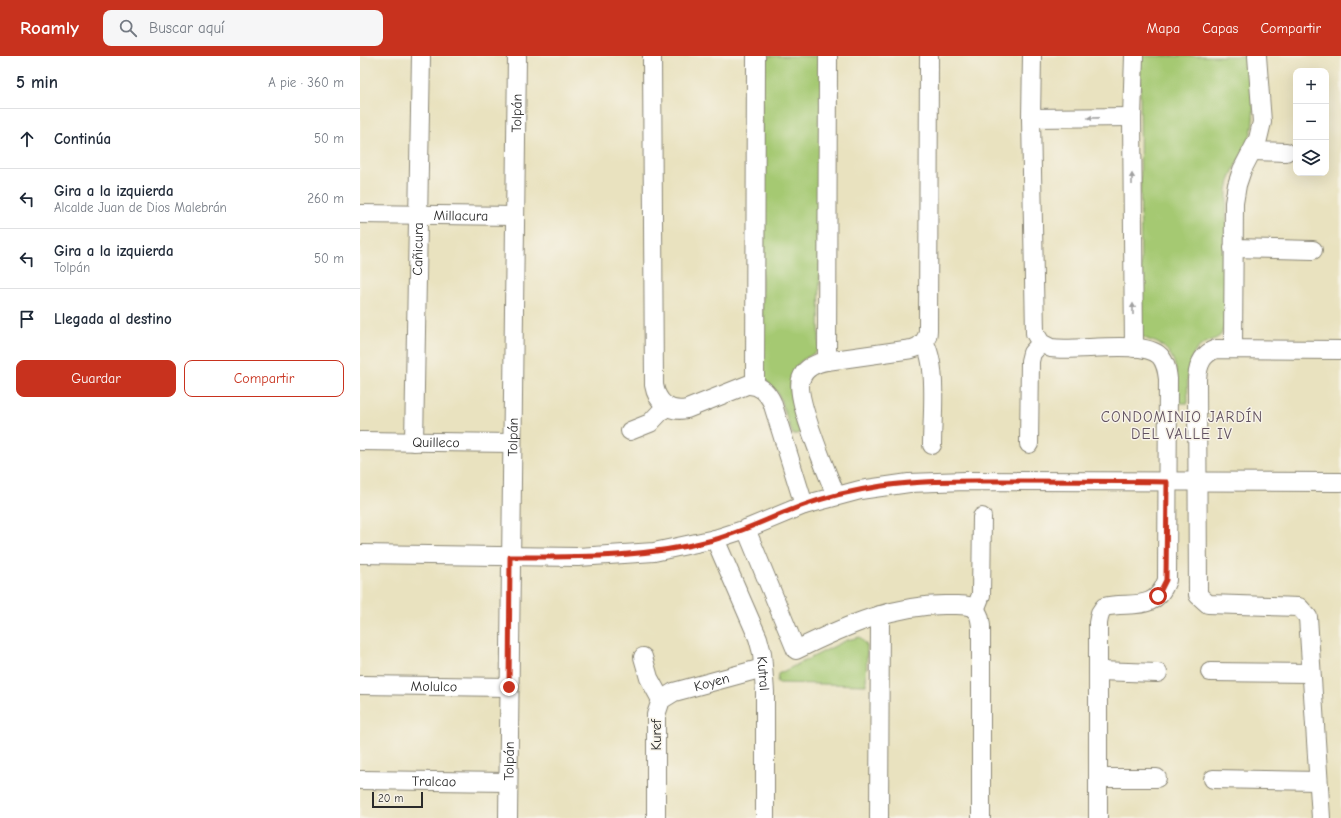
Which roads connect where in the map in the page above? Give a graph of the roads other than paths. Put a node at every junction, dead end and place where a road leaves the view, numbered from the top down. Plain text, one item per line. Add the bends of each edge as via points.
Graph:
1 (421, 56) edge
2 (517, 56) edge
3 (652, 56) edge
4 (756, 56) edge
5 (828, 56) edge
6 (929, 56) edge
7 (1032, 56) edge
8 (1134, 56) edge
9 (1257, 56) edge
10 (1132, 117) junction
11 (1031, 118) junction
12 (1253, 151) junction
13 (1286, 152) dead end
14 (360, 214) edge
15 (418, 215) junction
16 (515, 216) junction
17 (1233, 248) junction
18 (1313, 250) dead end
19 (924, 342) junction
20 (1041, 342) junction
21 (1134, 348) junction
22 (1233, 348) junction
23 (1341, 350) edge
24 (827, 361) junction
25 (755, 385) junction
26 (666, 406) junction
27 (630, 431) dead end
28 (360, 441) edge
29 (414, 442) junction
30 (512, 443) junction
31 (1029, 444) dead end
32 (932, 445) dead end
33 (1167, 482) junction
34 (1198, 482) junction
35 (1341, 482) edge
36 (836, 496) junction
37 (804, 505) junction
38 (982, 517) dead end
39 (746, 529) junction
40 (715, 539) junction
41 (360, 554) edge
42 (510, 557) junction
43 (975, 610) junction
44 (880, 615) junction
45 (643, 657) dead end
46 (764, 668) junction
47 (1098, 671) junction
48 (1210, 672) dead end
49 (1158, 673) dead end
50 (1311, 673) junction
51 (360, 685) edge
52 (509, 687) junction
53 (661, 700) junction
54 (1098, 778) junction
55 (1157, 778) dead end
56 (1213, 779) dead end
57 (360, 780) edge
58 (508, 782) junction
59 (1318, 782) junction
60 (508, 818) edge
61 (656, 818) edge
62 (766, 818) edge
63 (879, 818) edge
64 (981, 818) edge
65 (1098, 818) edge
66 (1321, 818) edge

1 - 15 street, Cañicura
2 - 16 street, Tolpán
3 - 26 street via 654,385 658,398
4 - 25 street
5 - 24 street
6 - 19 street via 928,330
7 - 11 street
8 - 10 street
9 - 12 street via 1262,122
10 -> 11 street
21 -> 10 street
11 - 20 street via 1033,326
12 - 13 street
12 - 17 street via 1237,185
14 - 15 street, Millacura
15 - 16 street, Millacura
15 - 29 street, Cañicura
16 - 30 street, Tolpán
17 - 18 street
17 - 22 street
19 - 24 street via 912,349
19 - 32 street via 932,364
20 - 21 street via 1058,349
20 - 31 street via 1030,360
21 - 33 street via 1144,348 1157,354 1167,370
22 - 23 street
22 - 34 street via 1212,350 1202,359 1198,371
24 - 36 street via 814,364 806,370 801,380 800,391
25 - 26 street via 743,386 683,410 674,410
25 - 37 street via 766,393 772,402
26 - 27 street via 650,423
28 - 29 street, Quilleco
29 - 30 street, Quilleco
30 - 42 street, Tolpán
33 - 34 street
33 - 36 street via 931,482 884,486
33 - 47 street via 1164,588 1158,596 1140,604 1104,607 1098,623
34 - 35 street
34 - 50 street via 1198,595 1208,604 1299,607 1308,617
36 - 37 street
37 - 39 street
38 - 43 street via 981,595
39 - 40 street
39 - 44 street via 796,650 832,632
40 - 42 street via 628,555
40 - 46 street, Kutral via 758,638
41 - 42 street
42 - 52 street, Tolpán
43 - 44 street via 967,605 923,605
43 - 64 street via 979,616 980,626
44 - 63 street
45 - 53 street, Kuref via 649,678
46 - 53 street, Koyen via 674,692
46 - 62 street, Kutral
47 - 49 street
47 - 54 street
48 - 50 street
50 - 59 street
51 - 52 street, Molulco
52 - 58 street, Tolpán
53 - 61 street, Kuref via 656,715
54 - 55 street
54 - 65 street
56 - 59 street
57 - 58 street, Tralcao
58 - 60 street, Tolpán
59 - 66 street

